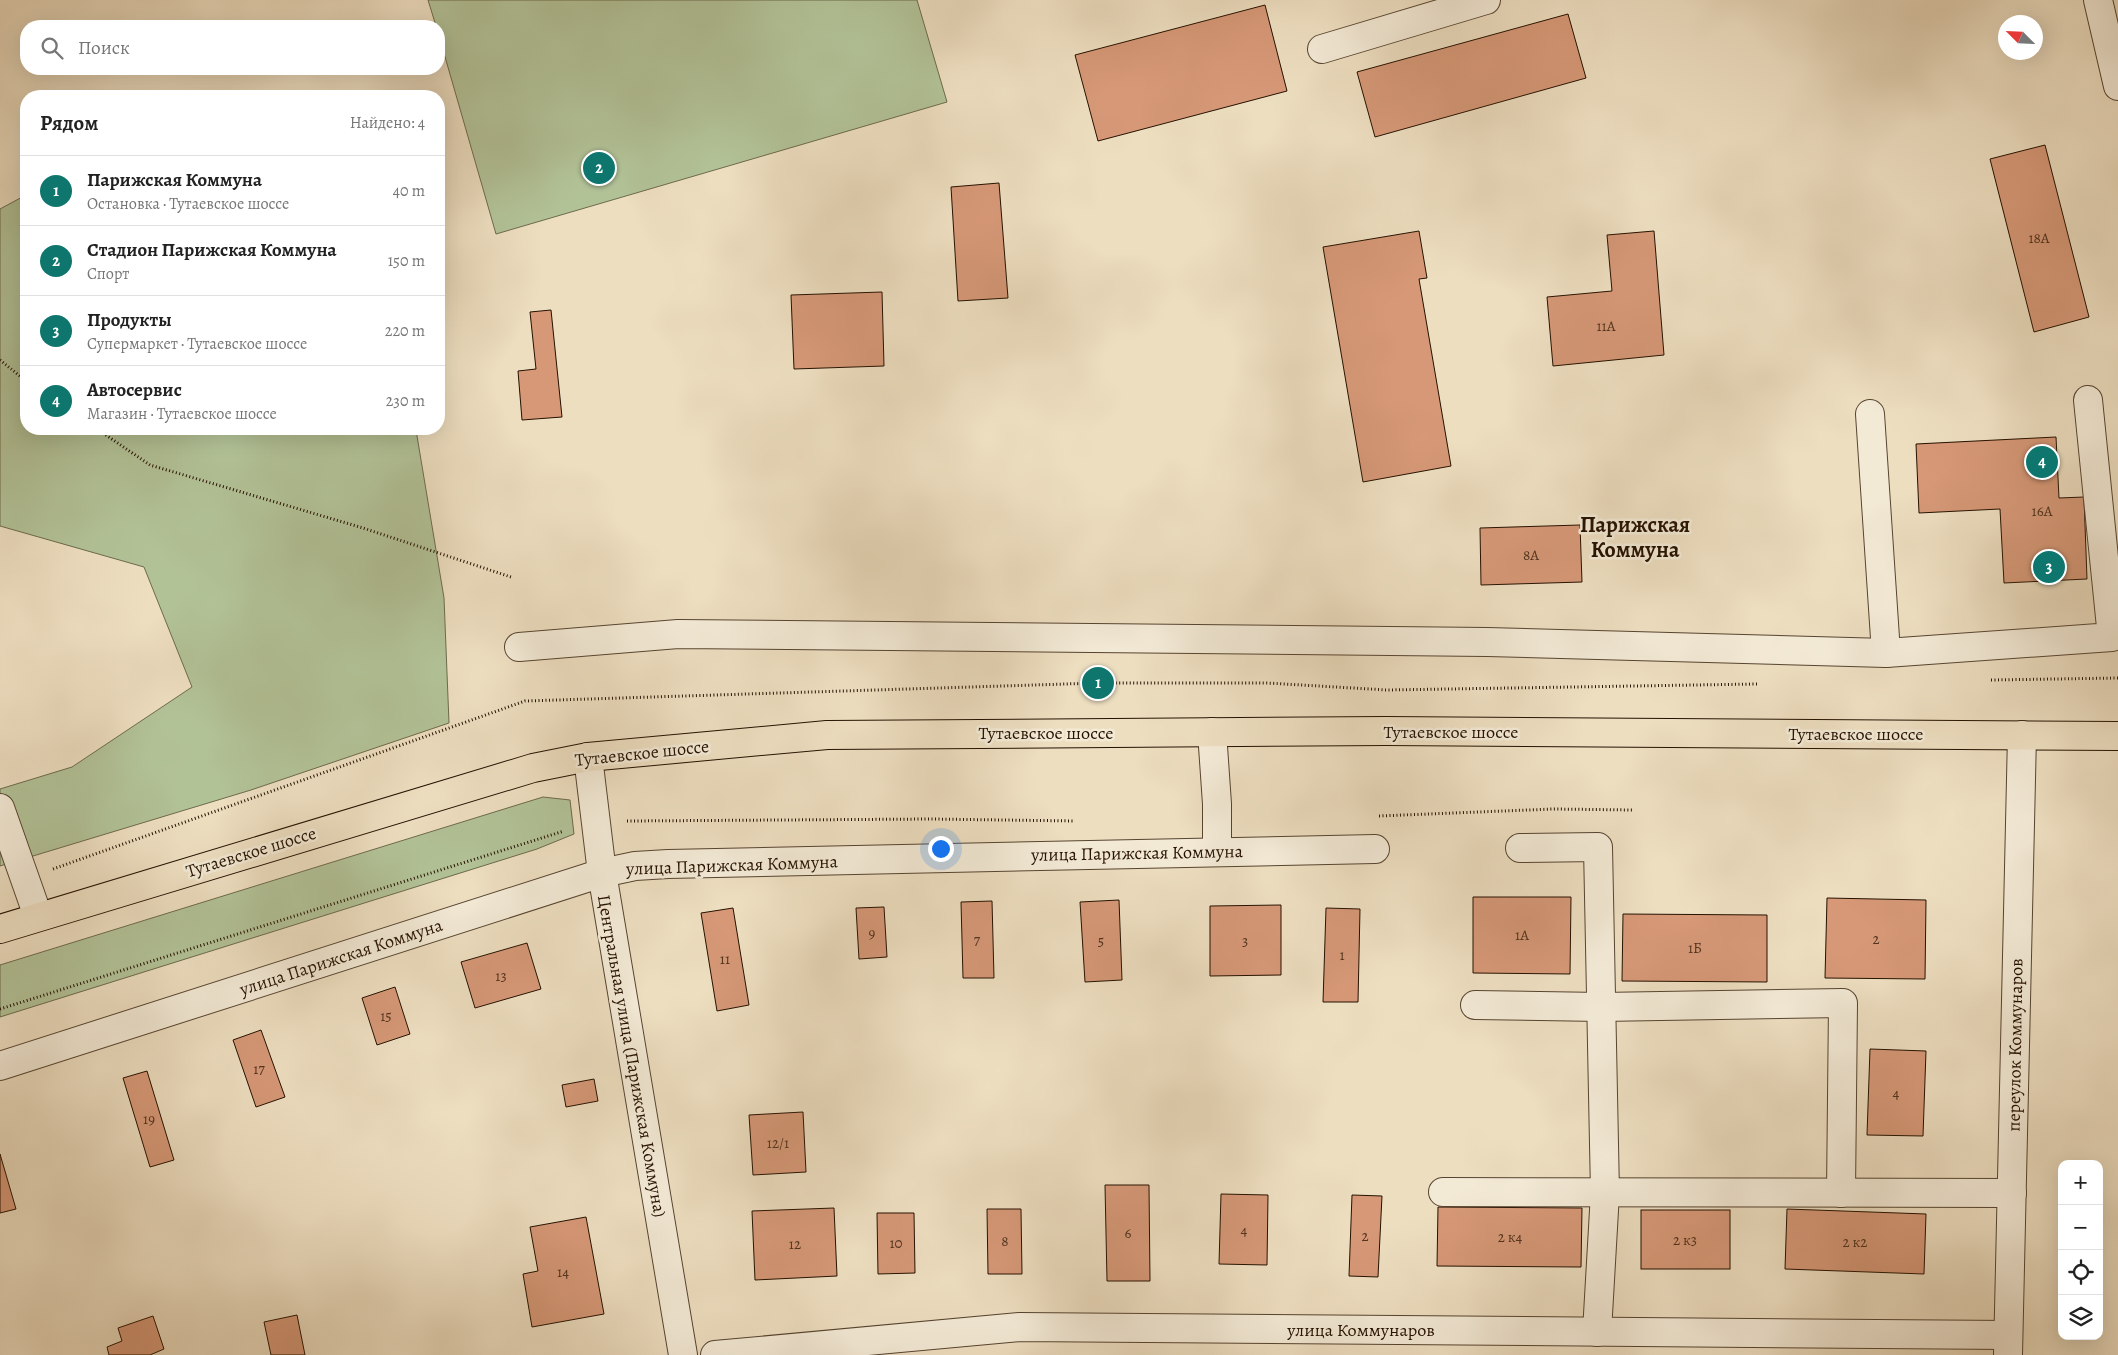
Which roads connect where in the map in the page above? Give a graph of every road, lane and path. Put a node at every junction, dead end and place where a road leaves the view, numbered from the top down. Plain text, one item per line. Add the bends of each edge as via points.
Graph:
1 (1486, 0) edge
2 (2098, 0) edge
3 (1322, 49) dead end
4 (2118, 86) edge
5 (0, 360) edge
6 (20, 376) edge
7 (2088, 400) dead end
8 (1870, 414) dead end
9 (106, 435) edge
10 (512, 577) dead end
11 (520, 647) dead end
12 (1886, 653) junction
13 (2118, 678) edge
14 (1990, 680) dead end
15 (1098, 683) dead end
16 (1763, 684) dead end
17 (1212, 732) junction
18 (2022, 734) junction
19 (2118, 736) edge
20 (588, 757) junction
21 (0, 808) edge
22 (1633, 810) dead end
23 (1373, 816) dead end
24 (594, 821) junction
25 (1079, 821) dead end
26 (1520, 848) dead end
27 (1375, 850) dead end
28 (1217, 851) junction
29 (602, 872) junction
30 (38, 916) junction
31 (0, 929) edge
32 (1475, 1005) dead end
33 (1601, 1007) junction
34 (0, 1009) edge
35 (0, 1066) edge
36 (1443, 1192) dead end
37 (1606, 1193) junction
38 (1841, 1193) junction
39 (2012, 1193) junction
40 (1597, 1332) junction
41 (2008, 1345) edge
42 (683, 1355) edge
43 (714, 1355) edge

1 - 3 street
2 - 4 street
5 - 6 path
7 - 12 street via 2112,637
8 - 12 street
9 - 10 path via 150,465 363,528
11 - 12 street via 688,634 1487,642
13 - 14 path
15 - 16 path via 1267,683 1388,690
17 - 18 main road, Тутаевское шоссе
17 - 20 main road, Тутаевское шоссе via 827,735
17 - 28 street
18 - 19 main road, Тутаевское шоссе
18 - 39 street, переулок Коммунаров
20 - 24 street, Центральная улица (Парижская Коммуна)
20 - 30 main road, Тутаевское шоссе via 524,771
21 - 30 street
22 - 23 path via 1553,809
24 - 25 path
24 - 29 street, Центральная улица (Парижская Коммуна)
24 - 34 path
26 - 33 street via 1598,847
27 - 28 street, улица Парижская Коммуна
28 - 29 street, улица Парижская Коммуна via 668,864
29 - 35 street, улица Парижская Коммуна
29 - 42 street, Центральная улица (Парижская Коммуна)
30 - 31 main road, Тутаевское шоссе
32 - 33 street
33 - 37 street
33 - 38 street via 1843,1003
36 - 37 street
37 - 38 street
37 - 40 street
38 - 39 street
39 - 41 street, переулок Коммунаров
40 - 41 street, улица Коммунаров
40 - 43 street, улица Коммунаров via 1020,1327

